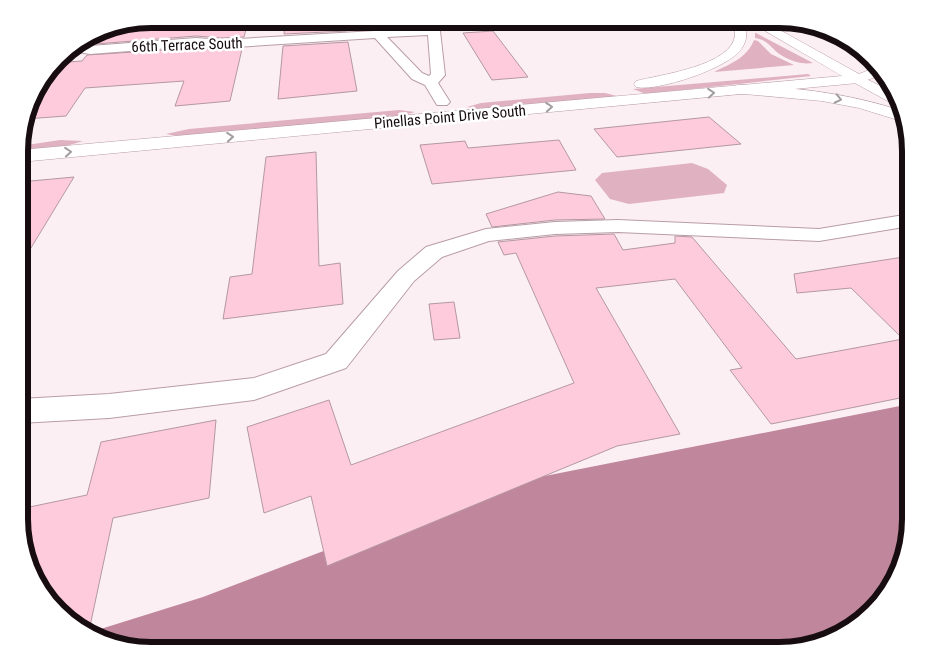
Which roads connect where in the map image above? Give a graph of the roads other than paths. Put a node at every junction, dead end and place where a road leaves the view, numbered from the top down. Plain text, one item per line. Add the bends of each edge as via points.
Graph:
1 (432, 28) edge
2 (741, 28) edge
3 (767, 28) edge
4 (434, 31) junction
5 (378, 35) junction
6 (81, 49) edge
7 (437, 65) junction
8 (836, 67) junction
9 (409, 68) junction
10 (871, 69) edge
11 (873, 72) edge
12 (858, 79) junction
13 (431, 82) junction
14 (738, 90) junction
15 (638, 92) junction
16 (888, 95) edge
17 (446, 109) junction
18 (325, 112) dead end
19 (896, 115) edge
20 (28, 155) edge
21 (901, 222) edge
22 (28, 411) edge

1 - 4 street
2 - 15 main road via 738,48 727,57
3 - 8 main road
4 - 5 street, 66th Terrace South
4 - 7 street
5 - 6 street, 66th Terrace South
5 - 9 street
7 - 9 street
7 - 13 street via 438,74
8 - 10 main road, Pinellas Point Drive South
8 - 12 main road
8 - 15 main road, Pinellas Point Drive South
9 - 13 street
11 - 12 main road, Pinellas Point Drive South
12 - 14 main road, Pinellas Point Drive South
12 - 16 main road
13 - 17 street
15 -> 14 main road, Pinellas Point Drive South
14 -> 19 main road via 804,93
17 -> 15 main road, Pinellas Point Drive South
15 - 17 main road, Pinellas Point Drive South via 604,88
17 - 18 main road, Pinellas Point Drive South
20 -> 17 main road, Pinellas Point Drive South
21 - 22 street via 818,235 618,226 486,235 434,252 406,276 336,361 254,388 109,406

